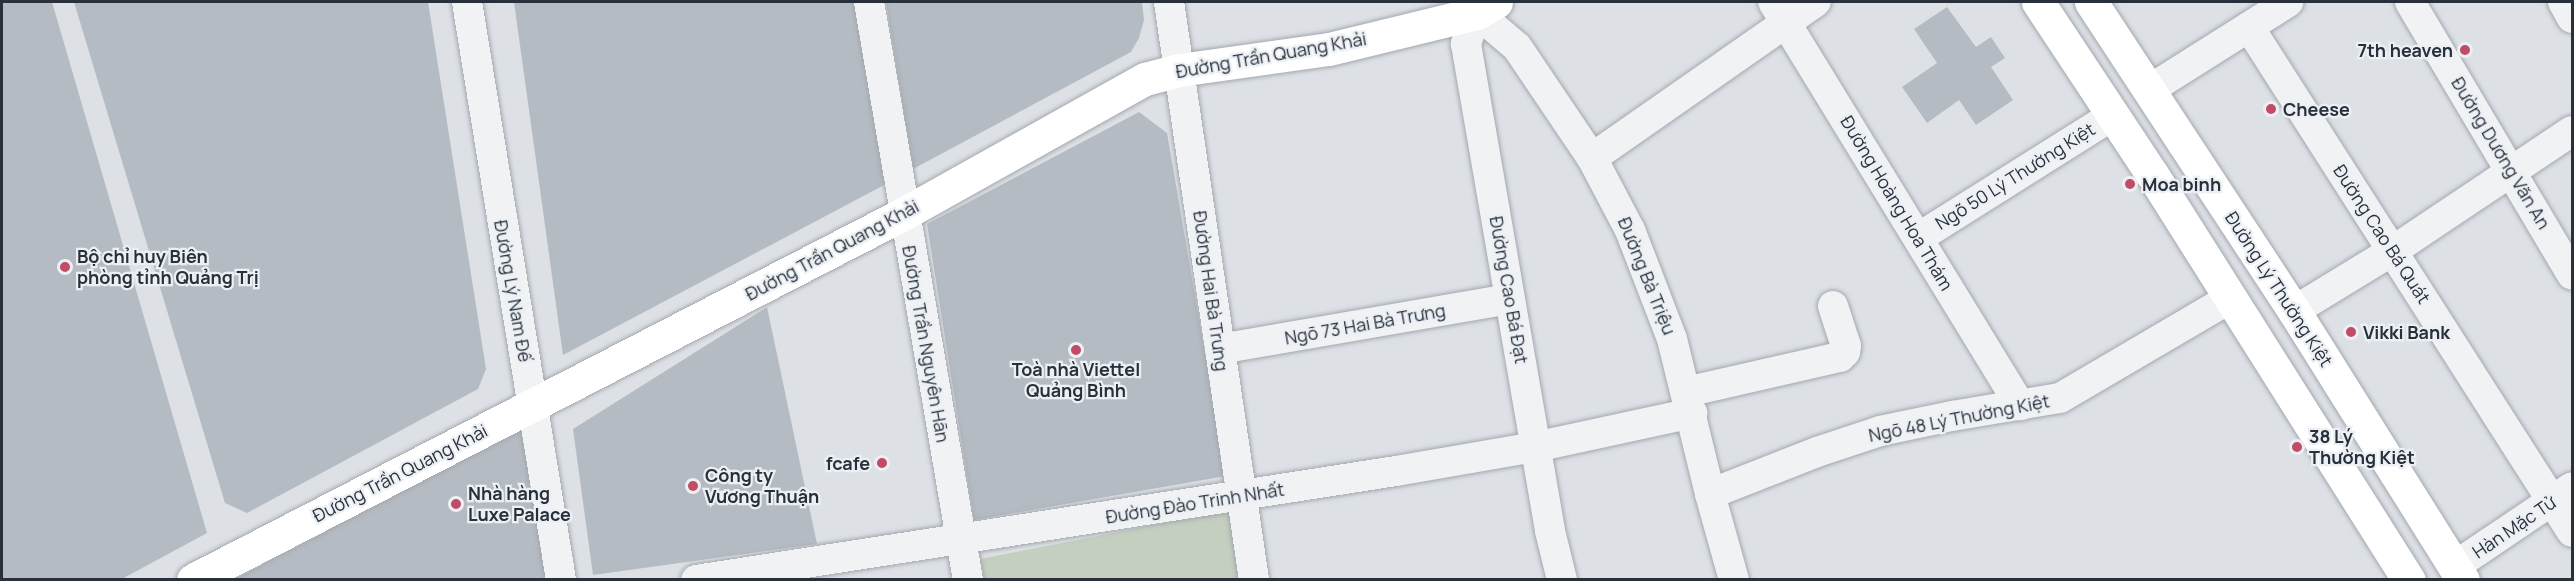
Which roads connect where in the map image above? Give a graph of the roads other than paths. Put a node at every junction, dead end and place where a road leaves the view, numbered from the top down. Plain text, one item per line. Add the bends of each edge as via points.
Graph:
1 (467, 2) edge
2 (869, 2) edge
3 (1169, 2) edge
4 (1816, 2) edge
5 (2038, 2) edge
6 (2091, 2) edge
7 (2288, 2) edge
8 (2410, 2) edge
9 (2563, 2) edge
10 (1483, 5) edge
11 (1780, 12) edge
12 (2572, 18) edge
13 (2249, 27) junction
14 (1179, 70) junction
15 (2149, 90) junction
16 (2113, 115) junction
17 (2572, 131) edge
18 (2188, 150) junction
19 (1592, 158) junction
20 (2513, 171) junction
21 (2152, 174) junction
22 (903, 214) junction
23 (1918, 238) junction
24 (2394, 250) junction
25 (2572, 275) edge
26 (1510, 298) junction
27 (2229, 299) junction
28 (1833, 306) dead end
29 (2294, 311) junction
30 (1220, 349) junction
31 (1689, 402) junction
32 (532, 405) junction
33 (2020, 405) junction
34 (1535, 447) junction
35 (1710, 494) junction
36 (2563, 494) edge
37 (1241, 496) junction
38 (2572, 532) edge
39 (961, 539) junction
40 (2450, 575) edge
41 (193, 579) edge
42 (561, 579) edge
43 (696, 579) edge
44 (968, 579) edge
45 (1254, 579) edge
46 (1562, 579) edge
47 (1734, 579) edge
48 (2409, 579) edge

1 - 32 street, Đường Lý Nam Đế
2 - 22 street, Đường Trần Nguyên Hãn
3 - 14 street, Đường Hai Bà Trưng
4 - 11 street
5 - 16 main road
6 - 15 main road, Đường Lý Thường Kiệt
7 - 13 street
8 - 20 street, Đường Dương Văn An
9 - 12 street
10 - 14 main road, Đường Trần Quang Khải via 1329,49
10 - 19 street, Đường Bà Triệu via 1517,47
10 - 26 street, Đường Cao Bá Đạt via 1466,44
11 - 19 street
11 - 23 street, Đường Hoàng Hoa Thám
13 - 15 street
13 - 24 street, Đường Cao Bá Quát
14 - 22 main road, Đường Trần Quang Khải via 1145,79 1117,93
14 - 30 street, Đường Hai Bà Trưng
15 - 16 main road
15 - 18 main road, Đường Lý Thường Kiệt
16 - 21 main road
16 - 23 street, Ngõ 50 Lý Thường Kiệt
17 - 20 street
18 - 21 main road
18 - 29 main road, Đường Lý Thường Kiệt
19 - 31 street, Đường Bà Triệu via 1649,273
20 - 24 street
20 - 25 street, Đường Dương Văn An
21 - 27 main road
22 - 32 main road, Đường Trần Quang Khải
22 - 39 street, Đường Trần Nguyên Hãn
23 - 33 street, Đường Hoàng Hoa Thám
24 - 29 street
24 - 36 street, Đường Cao Bá Quát
26 - 30 street, Ngõ 73 Hai Bà Trưng
26 - 34 street, Đường Cao Bá Đạt
27 - 33 street, Ngõ 48 Lý Thường Kiệt via 2060,398
27 - 48 main road
28 - 31 street, Đường Đào Trinh Nhất via 1846,346 1840,357
29 - 40 main road, Đường Lý Thường Kiệt
30 - 37 street, Đường Hai Bà Trưng
31 - 34 street, Đường Đào Trinh Nhất
31 - 35 street, Đường Bà Triệu
32 - 41 main road, Đường Trần Quang Khải
32 - 42 street, Đường Lý Nam Đế
33 - 35 street, Ngõ 48 Lý Thường Kiệt via 1881,431
34 - 37 street, Đường Đào Trinh Nhất
34 - 46 street, Đường Cao Bá Đạt
35 - 47 street, Đường Bà Triệu
36 - 38 street, Đường Cao Bá Quát
36 - 40 street, Hàn Mặc Tử
37 - 39 street, Đường Đào Trinh Nhất
37 - 45 street, Đường Hai Bà Trưng
39 - 43 street, Đường Đào Trinh Nhất
39 - 44 street, Đường Trần Nguyên Hãn

